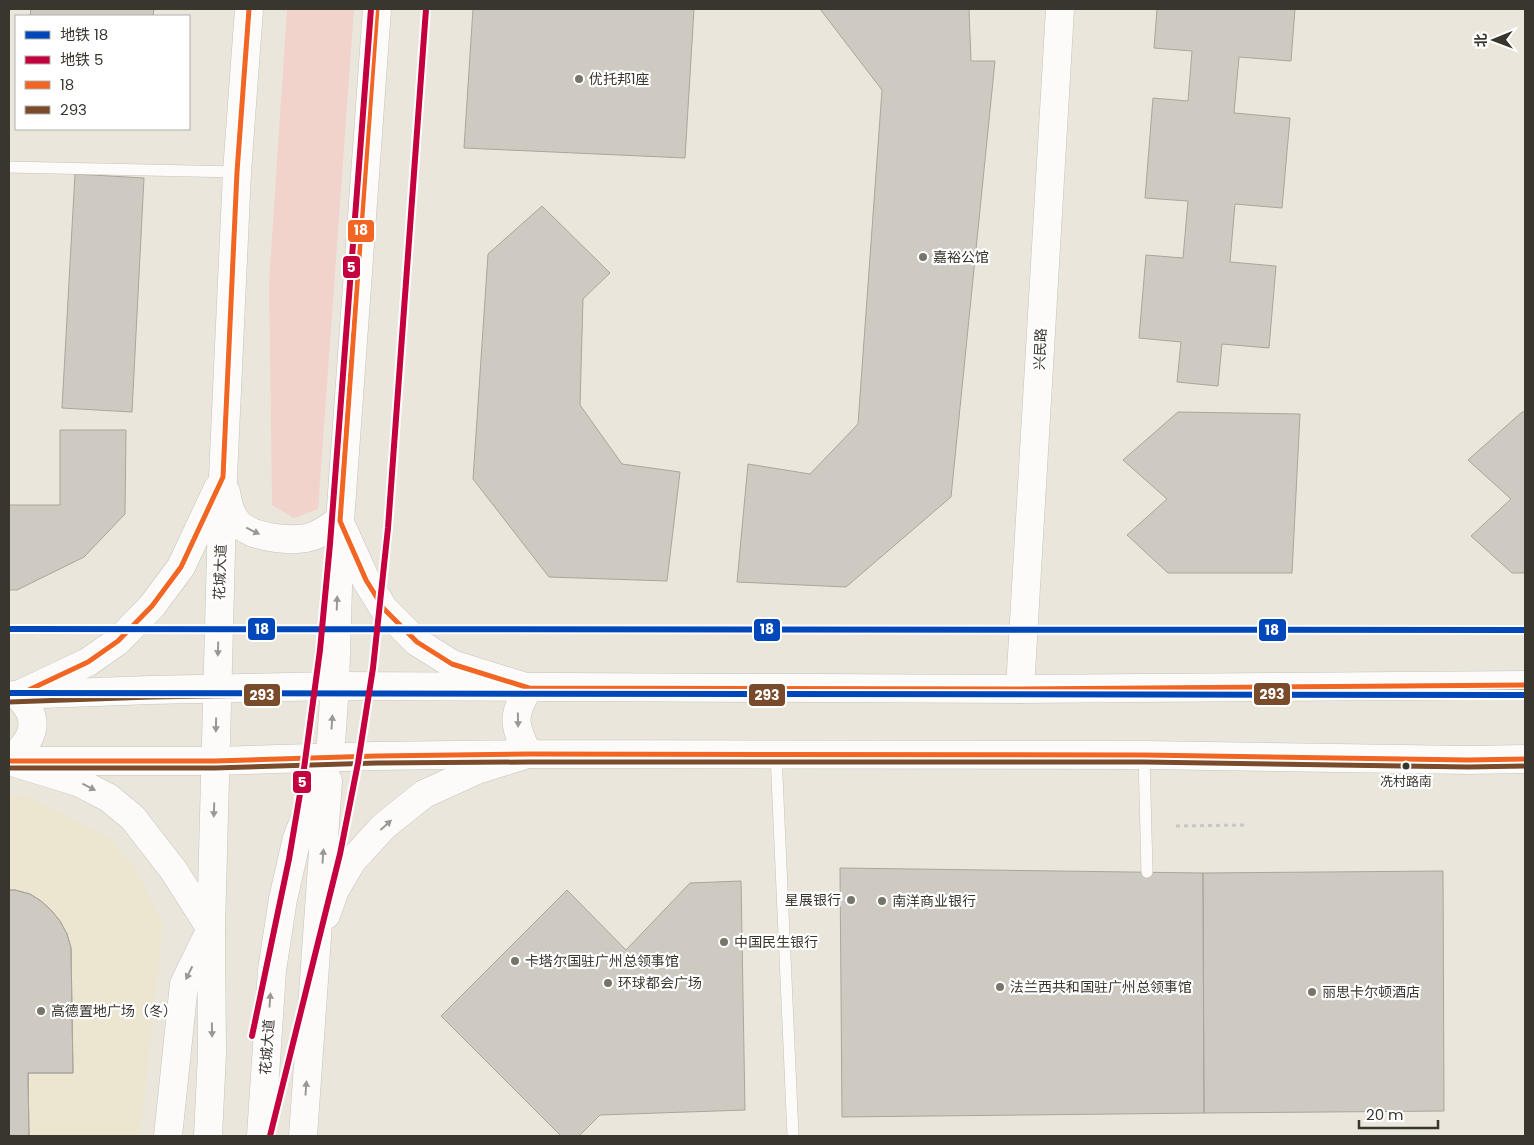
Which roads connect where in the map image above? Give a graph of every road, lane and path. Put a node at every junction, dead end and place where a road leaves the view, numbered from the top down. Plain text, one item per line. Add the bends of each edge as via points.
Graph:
1 (249, 9) edge
2 (376, 9) edge
3 (1060, 9) edge
4 (9, 166) edge
5 (237, 172) junction
6 (223, 478) junction
7 (340, 521) junction
8 (1180, 632) dead end
9 (1246, 633) dead end
10 (1525, 685) edge
11 (334, 686) junction
12 (529, 688) junction
13 (217, 689) junction
14 (1020, 689) junction
15 (14, 695) edge
16 (528, 754) junction
17 (776, 754) junction
18 (1144, 755) junction
19 (330, 757) junction
20 (1525, 759) edge
21 (9, 761) edge
22 (215, 761) junction
23 (1245, 825) dead end
24 (1176, 826) dead end
25 (1147, 872) dead end
26 (211, 929) junction
27 (317, 940) junction
28 (168, 1136) edge
29 (208, 1136) edge
30 (261, 1136) edge
31 (303, 1136) edge
32 (793, 1136) edge

1 - 5 main road, 花城大道
2 - 7 main road, 花城大道
3 - 14 main road, 兴民路
4 - 5 lane
5 - 6 main road, 花城大道
6 -> 7 main road via 229,509 239,524 258,535 302,538 316,535
6 -> 13 main road, 花城大道
6 - 15 main road via 181,567 152,606 118,641 88,662
11 -> 7 main road, 花城大道
7 - 12 main road via 366,580 384,609 417,642 452,664
8 - 9 path
10 - 14 main road
11 - 12 main road
11 - 13 main road
19 -> 11 main road, 花城大道
12 - 14 main road
12 -> 16 main road via 516,717 519,735
13 - 15 main road
13 -> 22 main road, 花城大道
15 - 21 main road via 31,713 32,732 24,748
16 - 17 main road
16 - 19 main road
27 -> 16 main road via 335,890 352,861 384,826 424,794 477,770
17 - 18 main road
17 - 32 lane
18 - 20 main road
18 - 25 lane
19 - 22 main road
27 -> 19 main road
30 -> 19 main road, 花城大道 via 272,970 283,899 297,838
21 - 22 main road
21 -> 26 main road via 78,782 109,798 133,818 174,871
22 -> 26 main road, 花城大道
23 - 24 path
26 -> 28 main road via 184,984
26 -> 29 main road, 花城大道 via 212,1054
31 -> 27 main road

